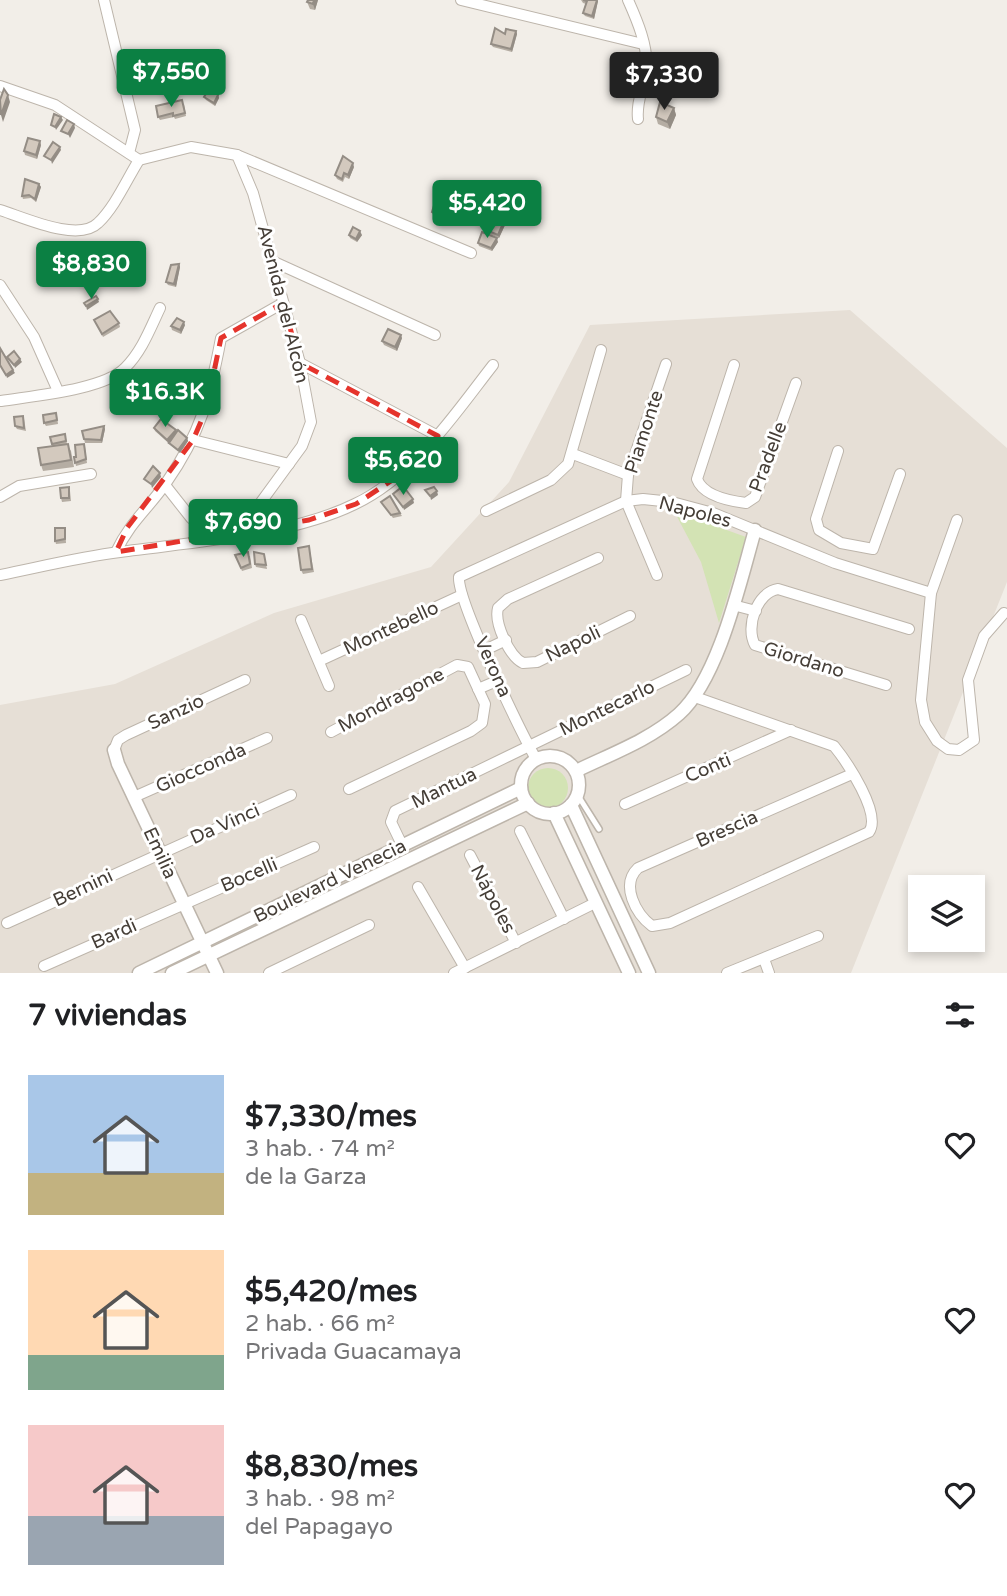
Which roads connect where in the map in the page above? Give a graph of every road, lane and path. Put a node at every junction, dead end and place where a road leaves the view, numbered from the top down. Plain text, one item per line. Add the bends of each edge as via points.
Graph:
1 (104, 0) edge
2 (461, 0) edge
3 (628, 0) edge
4 (643, 44) junction
5 (0, 86) edge
6 (638, 120) dead end
7 (129, 153) junction
8 (237, 155) junction
9 (139, 160) junction
10 (0, 210) edge
11 (471, 253) dead end
12 (272, 261) junction
13 (0, 285) edge
14 (283, 303) junction
15 (160, 308) dead end
16 (435, 335) dead end
17 (601, 350) dead end
18 (300, 363) junction
19 (666, 364) dead end
20 (493, 365) dead end
21 (734, 365) dead end
22 (796, 383) dead end
23 (58, 391) junction
24 (1, 401) edge
25 (438, 436) junction
26 (193, 440) junction
27 (838, 451) dead end
28 (573, 454) junction
29 (289, 464) junction
30 (90, 474) dead end
31 (900, 474) dead end
32 (628, 475) junction
33 (165, 485) junction
34 (0, 497) edge
35 (720, 497) junction
36 (626, 501) junction
37 (486, 511) dead end
38 (713, 513) junction
39 (957, 520) dead end
40 (755, 530) junction
41 (237, 536) junction
42 (215, 538) junction
43 (841, 544) junction
44 (116, 552) junction
45 (598, 558) dead end
46 (835, 563) junction
47 (462, 573) joint
48 (0, 575) edge
49 (657, 575) dead end
50 (931, 593) junction
51 (462, 595) junction
52 (733, 605) junction
53 (756, 611) junction
54 (1004, 613) dead end
55 (629, 616) dead end
56 (301, 620) dead end
57 (909, 629) dead end
58 (506, 640) junction
59 (485, 650) junction
60 (319, 661) junction
61 (686, 670) dead end
62 (245, 680) dead end
63 (499, 680) junction
64 (886, 685) dead end
65 (329, 686) dead end
66 (478, 689) junction
67 (695, 697) junction
68 (791, 730) junction
69 (331, 732) dead end
70 (267, 738) dead end
71 (529, 747) junction
72 (114, 750) joint
73 (536, 759) junction
74 (576, 771) junction
75 (852, 774) junction
76 (521, 788) junction
77 (349, 789) dead end
78 (291, 795) dead end
79 (134, 797) junction
80 (574, 800) junction
81 (528, 803) junction
82 (625, 804) dead end
83 (554, 813) junction
84 (599, 829) dead end
85 (520, 831) dead end
86 (314, 847) dead end
87 (402, 847) junction
88 (160, 853) junction
89 (470, 855) dead end
90 (418, 887) dead end
91 (183, 903) junction
92 (595, 903) junction
93 (635, 904) junction
94 (619, 912) junction
95 (564, 919) junction
96 (7, 923) dead end
97 (369, 925) dead end
98 (818, 936) dead end
99 (202, 942) junction
100 (516, 943) junction
101 (208, 956) junction
102 (764, 959) junction
103 (44, 966) dead end
104 (465, 968) junction
105 (139, 973) edge
106 (172, 973) edge
107 (217, 973) edge
108 (269, 973) edge
109 (454, 973) edge
110 (629, 973) edge
111 (649, 973) edge
112 (727, 973) edge
113 (769, 973) edge

1 - 7 street via 135,130
2 - 4 street
3 - 4 street
4 - 6 street via 647,67 636,105
5 - 7 street via 55,105
7 - 9 street
8 - 9 street via 191,147
8 - 11 street
8 - 12 street, Avenida del Alcón via 253,192
9 - 10 street via 97,224 85,230 68,231
12 - 14 street, Avenida del Alcón
12 - 16 street
13 - 23 street via 34,337
14 - 18 street, Avenida del Alcón
14 - 26 street via 221,338 206,410
15 - 23 street via 140,351 123,371
17 - 28 street
18 - 25 street
18 - 29 street, Avenida del Alcón via 311,422
19 - 32 street, Piamonte
20 - 25 street
21 - 35 street via 696,480
22 - 35 street, Pradelle via 755,497 746,503
23 - 24 street
25 - 41 street via 394,479 356,504
26 - 29 street
26 - 33 street
27 - 43 street via 816,519 818,530
28 - 32 street
28 - 37 street via 551,480
29 - 41 street, Avenida del Alcón
30 - 34 street via 19,486
31 - 43 street via 873,549
32 - 36 street, Piamonte
33 - 42 street via 191,518
33 - 44 street via 127,528
35 - 38 street
36 - 38 street, Napoles via 672,502
36 - 47 street, Napoles
36 - 49 street
38 - 40 street, Napoles
39 - 50 street
40 - 46 street, Napoles
40 - 52 street
41 - 42 street
42 - 44 street
43 - 46 street
44 - 48 street
45 - 58 street via 502,603 497,619
46 - 50 street, Napoles
47 - 51 street, Verona via 458,582
50 - 54 street via 922,711 930,731 948,749 959,750 974,740 968,680 984,636
51 - 59 street, Verona
51 - 60 street, Montebello
52 - 53 street, Giordano
52 - 67 street
53 - 57 street, Giordano via 766,593 778,589
53 - 64 street, Giordano via 751,633 755,645
55 - 58 street, Napoli via 531,664 518,661
56 - 60 street, Montebello
58 - 59 street
59 - 63 street, Verona
60 - 65 street, Montebello
61 - 71 street, Montecarlo
62 - 72 street, Sanzio via 126,735
63 - 66 street
63 - 71 street, Verona
66 - 69 street, Mondragone via 468,667 457,665
66 - 77 street via 486,713 477,727
67 - 68 street
67 - 74 street via 649,736
68 - 75 street via 834,746
68 - 82 street, Conti
70 - 79 street, Giocconda
71 - 73 street, Verona
71 - 87 street, Mantua via 395,811 391,822
72 - 79 street, Emilia
73 - 74 street via 564,759
73 - 76 street via 522,776
74 - 80 street
75 - 93 street, Brescia via 638,868 629,881
75 - 93 street via 873,817 869,832 670,923 652,926
76 - 81 street
76 - 87 street, Boulevard Venecia
78 - 88 street, Da Vinci
79 - 88 street, Emilia
80 - 83 street
80 - 84 lane
80 - 94 street
81 - 83 street via 541,812
81 - 101 street, Boulevard Venecia
83 - 92 street
85 - 95 street
86 - 91 street, Bocelli
87 - 99 street, Boulevard Venecia
88 - 91 street, Emilia
88 - 96 street, Bernini
89 - 100 street, Nápoles
90 - 104 street
91 - 99 street, Emilia
91 - 103 street, Bardi
92 - 95 street
92 - 110 street
93 - 94 street
94 - 111 street
95 - 100 street
97 - 108 street
98 - 102 street
99 - 101 street, Emilia
99 - 105 street, Boulevard Venecia
100 - 104 street
101 - 106 street, Boulevard Venecia
101 - 107 street, Emilia
102 - 112 street
102 - 113 street
104 - 109 street

